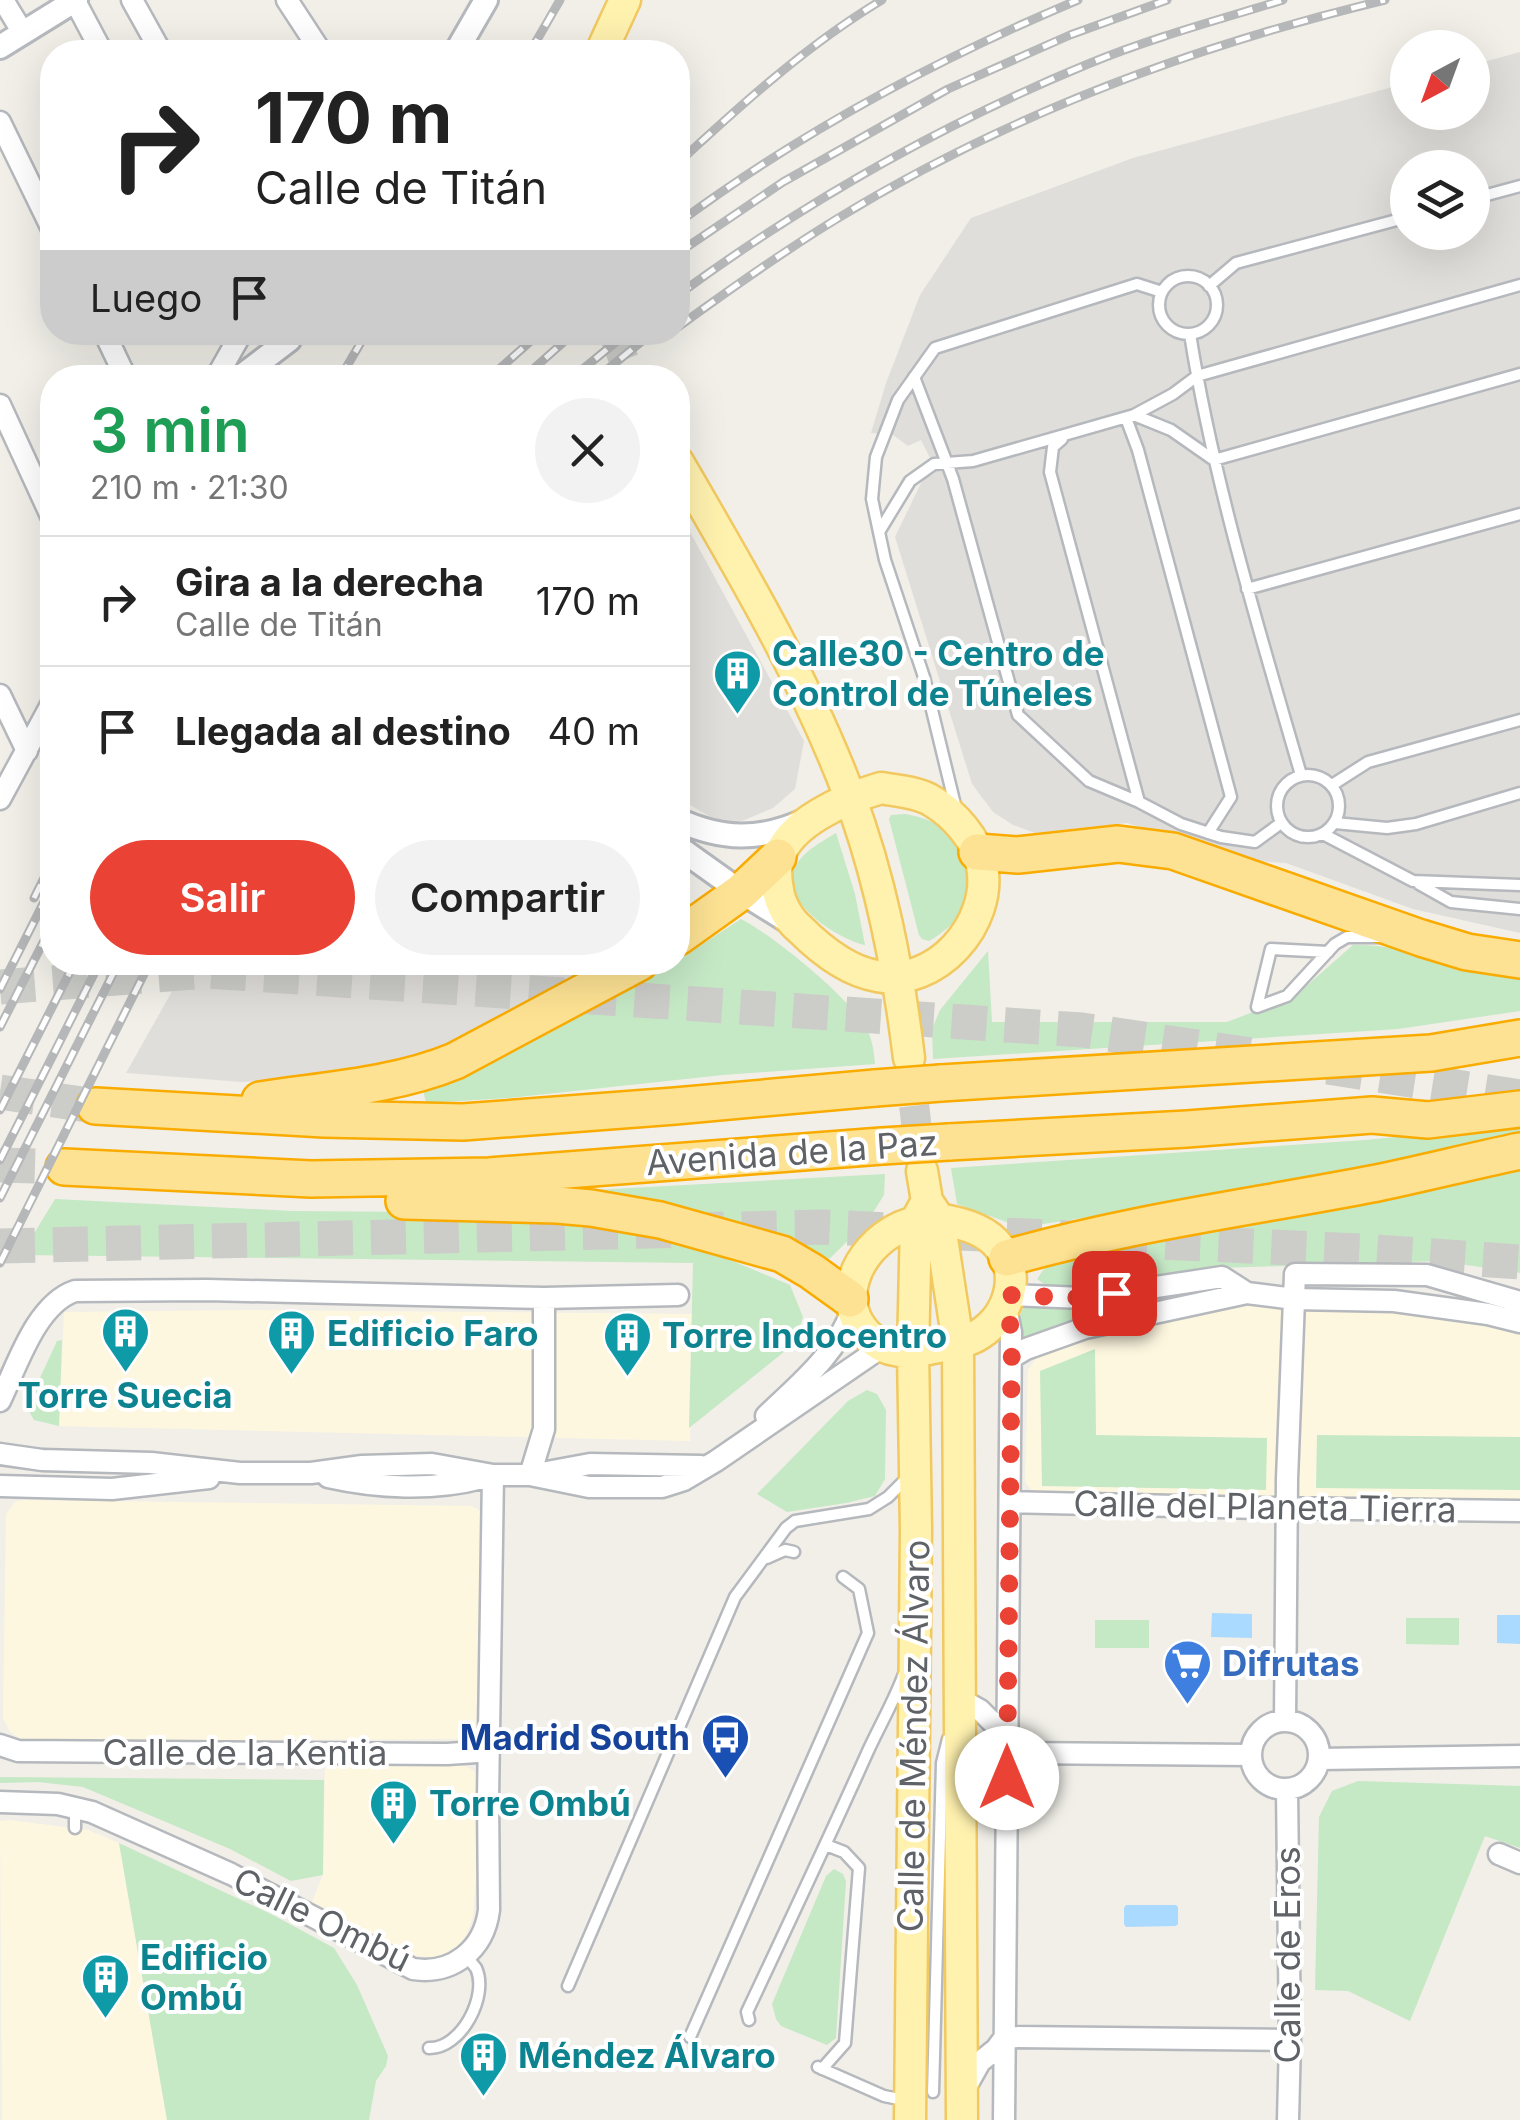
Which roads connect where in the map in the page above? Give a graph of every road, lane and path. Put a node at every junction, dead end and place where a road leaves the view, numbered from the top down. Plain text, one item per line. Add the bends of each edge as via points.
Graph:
1 (3, 0) edge
2 (76, 0) edge
3 (132, 0) edge
4 (288, 0) edge
5 (486, 0) edge
6 (625, 0) edge
7 (23, 33) junction
8 (96, 40) edge
9 (154, 40) edge
10 (313, 40) edge
11 (463, 40) edge
12 (607, 40) edge
13 (0, 47) edge
14 (0, 122) edge
15 (1520, 186) edge
16 (1490, 194) edge
17 (40, 204) edge
18 (1390, 222) edge
19 (1520, 285) edge
20 (1209, 286) junction
21 (1162, 292) junction
22 (1190, 334) junction
23 (280, 345) edge
24 (255, 365) edge
25 (1520, 374) edge
26 (1197, 376) junction
27 (914, 377) junction
28 (0, 404) edge
29 (1130, 416) junction
30 (1066, 435) junction
31 (1214, 460) junction
32 (948, 464) junction
33 (690, 483) edge
34 (40, 492) edge
35 (1520, 514) edge
36 (879, 532) junction
37 (1247, 590) junction
38 (0, 695) edge
39 (1520, 720) edge
40 (40, 725) edge
41 (26, 751) junction
42 (946, 767) junction
43 (1302, 775) junction
44 (1332, 785) junction
45 (926, 790) junction
46 (1520, 793) edge
47 (850, 797) junction
48 (0, 799) edge
49 (1139, 802) junction
50 (820, 814) junction
51 (958, 820) junction
52 (1281, 823) junction
53 (1335, 823) junction
54 (690, 826) edge
55 (1208, 832) junction
56 (1323, 834) junction
57 (977, 852) junction
58 (690, 856) edge
59 (778, 857) junction
60 (1414, 881) junction
61 (1520, 885) edge
62 (741, 892) junction
63 (1520, 908) edge
64 (794, 924) junction
65 (690, 928) edge
66 (1421, 938) junction
67 (1328, 952) junction
68 (1520, 960) edge
69 (616, 975) edge
70 (899, 977) junction
71 (1520, 1038) edge
72 (909, 1058) tunnel mouth
73 (1520, 1089) edge
74 (95, 1106) tunnel mouth
75 (1520, 1108) edge
76 (177, 1112) junction
77 (1372, 1115) junction
78 (1520, 1151) edge
79 (64, 1167) tunnel mouth
80 (922, 1171) tunnel mouth
81 (311, 1179) junction
82 (927, 1214) junction
83 (1006, 1258) junction
84 (1246, 1293) junction
85 (678, 1296) dead end
86 (544, 1298) junction
87 (1294, 1298) junction
88 (1008, 1302) junction
89 (1520, 1302) edge
90 (851, 1304) junction
91 (1520, 1322) edge
92 (958, 1343) junction
93 (882, 1347) junction
94 (913, 1352) junction
95 (1011, 1358) junction
96 (0, 1400) edge
97 (734, 1448) junction
98 (2, 1468) edge
99 (914, 1470) junction
100 (240, 1473) junction
101 (493, 1475) junction
102 (530, 1475) junction
103 (1010, 1502) junction
104 (1287, 1508) junction
105 (1520, 1511) edge
106 (794, 1552) dead end
107 (758, 1564) junction
108 (843, 1577) dead end
109 (916, 1645) junction
110 (958, 1698) junction
111 (1285, 1721) junction
112 (0, 1745) edge
113 (1008, 1745) junction
114 (490, 1746) junction
115 (1251, 1755) junction
116 (1520, 1756) edge
117 (1319, 1759) junction
118 (1007, 1778) junction
119 (1287, 1790) junction
120 (0, 1802) edge
121 (961, 1808) junction
122 (826, 1846) junction
123 (1499, 1854) dead end
124 (1520, 1863) edge
125 (466, 1956) junction
126 (568, 1986) dead end
127 (749, 2020) dead end
128 (1005, 2036) junction
129 (690, 2037) dead end
130 (1290, 2040) junction
131 (430, 2048) dead end
132 (936, 2105) edge
133 (1004, 2120) edge
134 (1288, 2120) edge

1 - 7 street
2 - 7 street
2 - 8 street
3 - 9 street
4 - 10 street
5 - 11 street
6 - 12 main road
7 - 13 street
14 - 17 street
15 - 16 lane
18 - 20 lane via 1236,263
19 - 26 lane
20 - 21 lane via 1184,276
20 - 22 lane via 1217,302 1212,320
21 - 22 lane via 1159,309 1166,325
21 - 27 lane via 1138,284 935,348
22 - 26 lane
23 - 24 street
25 - 31 lane
26 - 29 lane
26 - 31 lane
27 - 32 lane
27 - 36 lane via 876,456 872,499
28 - 34 street
29 - 30 lane
29 - 31 lane via 1171,430
29 - 55 lane via 1231,797
30 - 32 lane
30 - 49 lane via 1053,447 1050,472
31 - 37 lane
32 - 36 lane via 934,464 910,481
32 - 49 lane via 1018,715 1089,781
33 - 47 main road via 797,678
35 - 37 lane
36 - 42 lane
37 - 43 lane
38 - 41 street
39 - 44 lane via 1368,762
40 - 41 street
41 - 48 street
42 - 45 lane
42 - 51 lane
43 - 44 lane
43 - 52 lane via 1280,792
44 - 53 lane via 1339,801
45 - 47 main road via 881,788
45 - 51 main road
46 - 53 lane via 1416,824
47 - 50 main road
47 - 70 main road
49 - 55 lane
50 - 54 street via 765,835 730,836
50 - 59 main road
51 - 57 main road
52 - 55 lane via 1255,842
52 - 56 lane via 1298,836
53 - 56 lane
56 - 60 lane
57 - 66 highway via 1018,855 1118,844 1173,851
57 - 70 main road via 980,908 968,933 926,970
58 - 62 street
59 - 62 highway
59 - 64 main road via 779,899
60 - 61 lane
60 - 63 lane via 1451,902
62 - 64 street
62 - 65 highway
64 - 70 main road via 850,968
66 - 67 lane via 1347,937
66 - 68 highway
67 - 67 lane via 1271,949 1257,1006 1287,996
69 - 76 highway via 426,1073
70 - 72 main road
71 - 76 highway, Avenida de la Paz, bridge via 1431,1053 462,1122
73 - 77 highway
74 - 76 highway, Avenida de la Paz
75 - 77 highway, Avenida de la Paz via 1428,1120
77 - 81 highway, Avenida de la Paz, bridge via 488,1176
78 - 83 highway via 1142,1224
79 - 81 highway, Avenida de la Paz
80 - 82 main road, Calle de Méndez Álvaro
81 - 90 highway via 378,1200 557,1205 660,1220 782,1254
82 - 83 main road via 979,1230
82 - 90 main road via 883,1238 867,1255 855,1274
82 - 92 main road, Calle de Méndez Álvaro
82 - 94 main road, Calle de Méndez Álvaro
83 - 88 main road
84 - 87 street
84 - 88 street via 1222,1277
84 - 95 street via 1085,1328
85 - 86 street
86 - 96 street via 76,1292 56,1301 36,1326
86 - 102 street via 544,1429
87 - 89 street via 1294,1274 1427,1275
87 - 91 street via 1394,1301
87 - 104 street
88 - 92 main road via 992,1326
88 - 95 street
90 - 93 main road via 867,1335
90 - 97 street via 845,1330 823,1360
92 - 94 main road
92 - 110 main road, Calle de Méndez Álvaro
93 - 94 main road
93 - 97 street
94 - 99 main road, Calle de Méndez Álvaro
95 - 103 street
97 - 102 street via 708,1466 590,1464
98 - 100 street via 42,1460
98 - 100 street via 112,1489
99 - 107 lane via 869,1509 795,1521
99 - 109 main road, Calle de Méndez Álvaro
100 - 101 street via 311,1473 422,1486
101 - 102 street
101 - 114 street, Calle Ombú
103 - 104 street, Calle del Planeta Tierra
103 - 113 street
104 - 105 street, Calle del Planeta Tierra
104 - 111 street
106 - 107 lane
107 - 126 lane via 734,1596
108 - 129 lane via 859,1589 868,1633
109 - 122 lane
109 - 132 main road, Calle de Méndez Álvaro
110 - 113 street, Calle de Méndez Álvaro via 980,1710
110 - 121 main road, Calle de Méndez Álvaro
110 - 132 lane via 942,1764
111 - 115 street via 1265,1728
111 - 117 street via 1306,1728
112 - 114 street, Calle de la Kentia via 18,1752 448,1754
113 - 115 street
113 - 118 street
114 - 125 street, Calle Ombú via 489,1910
115 - 119 street via 1266,1784
116 - 117 street
117 - 119 street via 1309,1780
118 - 121 street, Calle de Méndez Álvaro
118 - 128 street
119 - 130 street, Calle de Eros
120 - 125 street, Calle Ombú via 58,1804 75,1817 134,1830 412,1969 441,1969
121 - 132 main road, Calle de Méndez Álvaro
122 - 127 lane via 747,2012
122 - 132 lane via 859,1868 845,2043 820,2068 884,2096
123 - 124 street
125 - 131 lane via 476,1967 479,1991 468,2021 456,2038
128 - 130 street
128 - 132 street
128 - 133 street
130 - 134 street, Calle de Eros

